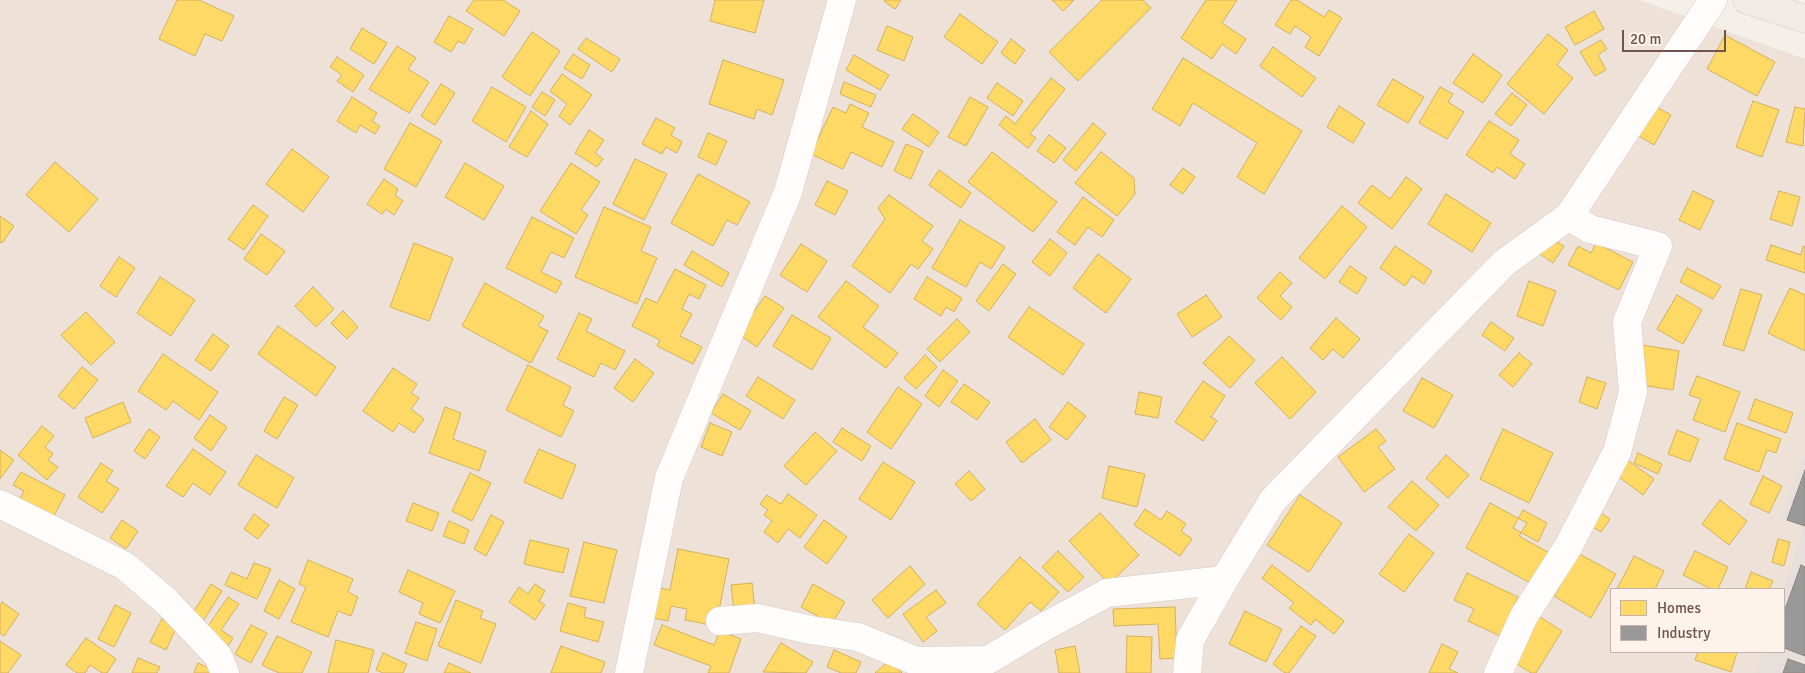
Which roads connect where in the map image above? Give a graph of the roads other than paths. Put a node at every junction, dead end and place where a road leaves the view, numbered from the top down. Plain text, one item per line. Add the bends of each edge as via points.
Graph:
1 (842, 0) edge
2 (1713, 0) edge
3 (1748, 0) edge
4 (1805, 19) edge
5 (1569, 216) junction
6 (0, 504) edge
7 (1224, 580) junction
8 (720, 621) dead end
9 (225, 673) edge
10 (629, 673) edge
11 (1187, 673) edge
12 (1498, 673) edge

1 - 10 street via 788,192 670,478
2 - 5 street
3 - 4 main road
5 - 7 street via 1504,263 1274,500
5 - 12 street via 1590,229 1658,246 1627,322 1634,392 1617,452 1568,547 1524,616
6 - 9 street via 125,566 168,602 218,656
7 - 8 street via 1107,593 988,660 916,661 858,637 757,618
7 - 11 street via 1190,640

